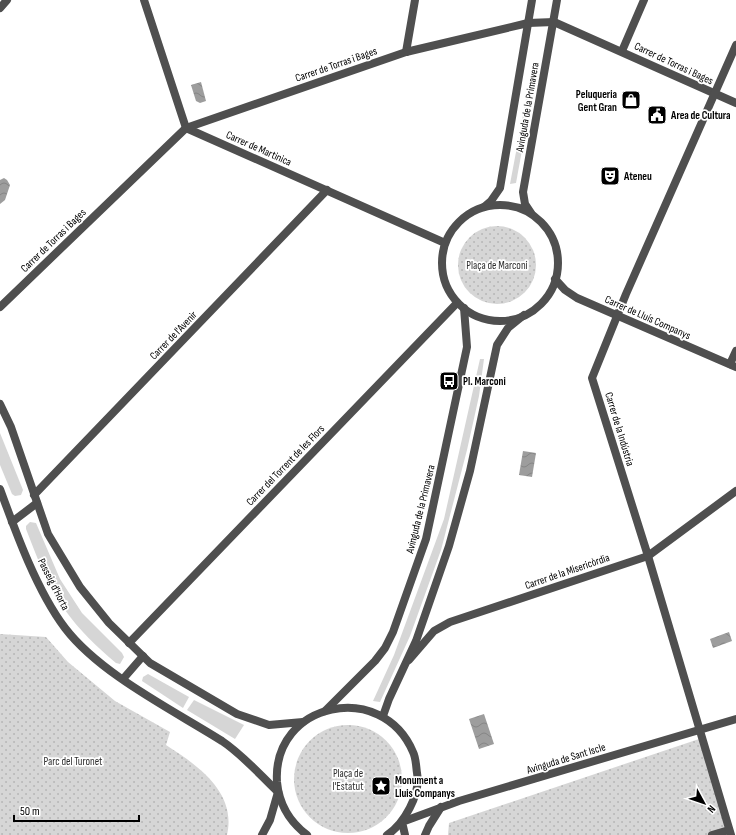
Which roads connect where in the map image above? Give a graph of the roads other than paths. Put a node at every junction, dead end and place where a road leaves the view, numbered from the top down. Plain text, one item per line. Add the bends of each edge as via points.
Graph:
1 (7, 0) edge
2 (144, 0) edge
3 (415, 0) edge
4 (532, 0) edge
5 (557, 0) edge
6 (644, 0) edge
7 (0, 8) edge
8 (554, 22) junction
9 (528, 23) junction
10 (736, 45) edge
11 (622, 51) junction
12 (406, 52) junction
13 (715, 94) junction
14 (736, 103) edge
15 (186, 128) junction
16 (327, 190) junction
17 (483, 208) junction
18 (533, 216) junction
19 (445, 243) junction
20 (555, 279) junction
21 (457, 303) junction
22 (0, 307) edge
23 (464, 308) junction
24 (524, 316) junction
25 (617, 316) junction
26 (736, 351) edge
27 (733, 366) edge
28 (0, 404) edge
29 (0, 489) edge
30 (736, 490) edge
31 (36, 499) junction
32 (12, 522) junction
33 (648, 556) junction
34 (129, 643) junction
35 (143, 656) junction
36 (404, 665) junction
37 (123, 679) junction
38 (325, 710) junction
39 (383, 716) junction
40 (736, 719) edge
41 (303, 722) junction
42 (699, 730) junction
43 (278, 792) junction
44 (441, 808) junction
45 (402, 822) junction
46 (730, 832) edge
47 (262, 835) edge
48 (307, 835) edge
49 (387, 835) edge
50 (405, 835) edge
51 (425, 835) edge
52 (712, 835) edge

1 - 7 street
2 - 15 street
3 - 12 street
4 - 9 street, Avinguda de la Primavera
5 - 8 street, Avinguda de la Primavera
6 - 11 street
8 - 9 street, Carrer de Torras i Bages
8 - 11 street, Carrer de Torras i Bages
8 - 18 street, Avinguda de la Primavera via 524,192 525,204
9 - 12 street, Carrer de Torras i Bages
9 - 17 street, Avinguda de la Primavera via 500,188
10 - 13 street, Carrer de la Indústria
11 - 13 street, Carrer de Torras i Bages
12 - 15 street, Carrer de Torras i Bages
13 - 14 street, Carrer de Torras i Bages
13 - 25 street, Carrer de la Indústria
15 - 16 street, Carrer de Martinica
15 - 22 street, Carrer de Torras i Bages
16 - 19 street, Carrer de Martinica
16 - 31 street, Carrer de l'Avenir
17 - 18 street via 500,205
17 - 19 street via 467,216 454,228
18 - 20 street via 546,228 554,244 558,262
19 - 21 street via 443,275 448,290
20 - 24 street via 545,298
20 - 25 street, Carrer de Lluís Companys via 577,298
21 - 23 street
21 - 34 street, Carrer del Torrent de les Flors
23 - 24 street via 489,320 507,321
23 - 38 street, Avinguda de la Primavera via 467,347 426,539 394,632 375,662
24 - 36 street via 508,328 497,345 470,470 448,546 416,641
25 - 27 street, Carrer de Lluís Companys
25 - 33 street, Carrer de la Indústria via 592,378
26 - 27 street
28 - 31 street, Passeig d'Horta via 11,427
29 - 32 street, Passeig d'Horta
30 - 33 street, Carrer de la Misericòrdia
31 - 32 street
31 - 34 street, Passeig d'Horta via 48,534 66,566 109,623
32 - 37 street, Passeig d'Horta via 48,602 66,629 86,650
33 - 36 street, Carrer de la Misericòrdia via 450,622 434,631
33 - 42 street, Carrer de la Indústria
34 - 35 street, Passeig d'Horta
35 - 37 street
35 - 41 street, Passeig d'Horta via 150,663 200,693 253,721 270,725
36 - 39 street
37 - 43 street, Passeig d'Horta via 231,748
38 - 39 street via 344,707 364,709
38 - 41 street
39 - 45 street via 402,732 414,753 418,776 414,800
40 - 42 street, Avinguda de Sant Iscle
41 - 43 street via 290,736 281,754 277,773
42 - 44 street, Avinguda de Sant Iscle
42 - 46 street, Carrer de la Indústria
43 - 47 street via 270,820
43 - 48 street via 285,811
44 - 45 street, Avinguda de Sant Iscle
44 - 51 street via 428,826
45 - 49 street
45 - 50 street
46 - 52 street

